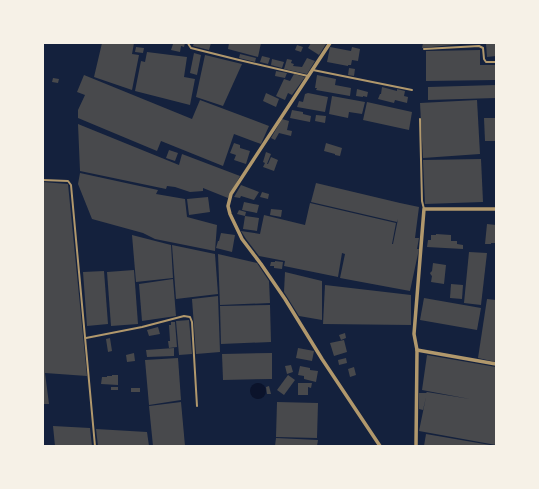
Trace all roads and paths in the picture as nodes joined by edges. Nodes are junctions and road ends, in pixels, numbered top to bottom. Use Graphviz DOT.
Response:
graph roads {
  1 [pos="188,43"];
  2 [pos="330,43"];
  3 [pos="424,49"];
  4 [pos="496,62"];
  5 [pos="312,70"];
  6 [pos="308,76"];
  7 [pos="412,90"];
  8 [pos="420,119"];
  9 [pos="43,180"];
  10 [pos="424,209"];
  11 [pos="496,209"];
  12 [pos="86,338"];
  13 [pos="417,350"];
  14 [pos="496,364"];
  15 [pos="197,406"];
  16 [pos="95,446"];
  17 [pos="380,446"];
  18 [pos="416,446"];
  1 -- 6 [label="lane"];
  2 -- 5 [label="street"];
  3 -- 4 [label="lane"];
  5 -- 6 [label="street"];
  5 -- 7 [label="lane"];
  6 -- 17 [label="street"];
  8 -- 10 [label="lane"];
  9 -- 12 [label="lane"];
  10 -- 11 [label="street"];
  10 -- 13 [label="street"];
  12 -- 15 [label="lane"];
  12 -- 16 [label="lane"];
  13 -- 14 [label="street"];
  13 -- 18 [label="street"];
}
